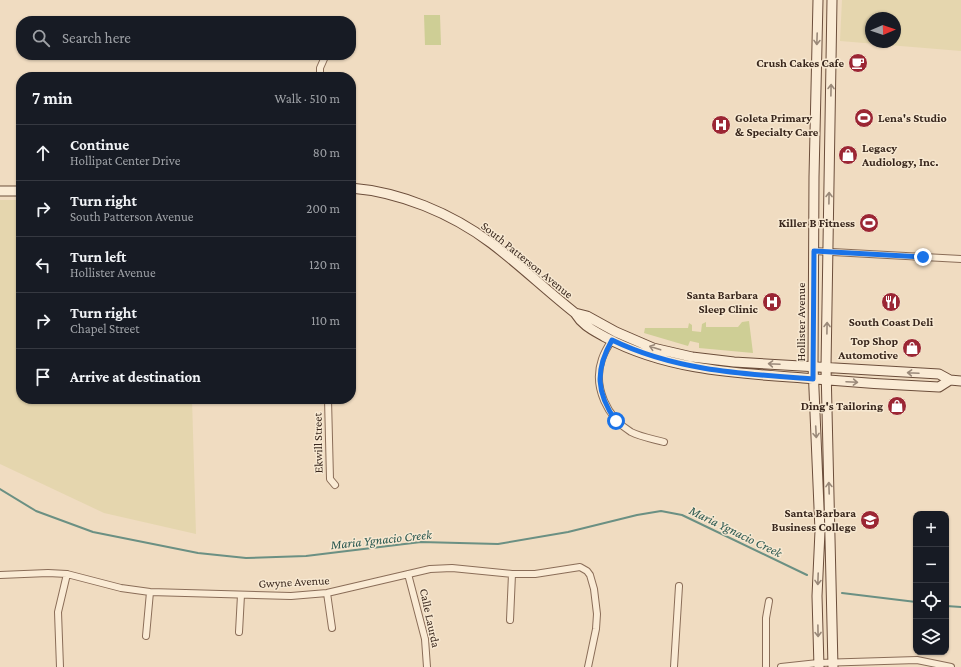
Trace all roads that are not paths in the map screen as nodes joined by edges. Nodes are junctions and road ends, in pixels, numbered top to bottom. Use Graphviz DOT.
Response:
graph roads {
  1 [pos="818,0"];
  2 [pos="832,0"];
  3 [pos="324,60"];
  4 [pos="320,72"];
  5 [pos="356,189"];
  6 [pos="0,191"];
  7 [pos="16,191"];
  8 [pos="814,251"];
  9 [pos="828,251"];
  10 [pos="961,259"];
  11 [pos="575,313"];
  12 [pos="612,340"];
  13 [pos="813,366"];
  14 [pos="826,367"];
  15 [pos="813,379"];
  16 [pos="826,380"];
  17 [pos="950,380"];
  18 [pos="961,381"];
  19 [pos="328,404"];
  20 [pos="664,442"];
  21 [pos="334,486"];
  22 [pos="67,574"];
  23 [pos="408,574"];
  24 [pos="512,574"];
  25 [pos="0,575"];
  26 [pos="679,586"];
  27 [pos="150,592"];
  28 [pos="327,594"];
  29 [pos="242,595"];
  30 [pos="769,601"];
  31 [pos="510,620"];
  32 [pos="332,628"];
  33 [pos="239,632"];
  34 [pos="146,636"];
  35 [pos="818,665"];
  36 [pos="833,665"];
  37 [pos="60,667"];
  38 [pos="427,667"];
  39 [pos="588,667"];
  40 [pos="674,667"];
  41 [pos="766,667"];
  42 [pos="781,667"];
  43 [pos="951,667"];
  1 -- 8 [label="main road, Hollister Avenue, one-way"];
  9 -- 2 [label="main road, one-way"];
  3 -- 4 [label="street"];
  5 -- 11 [label="main road, South Patterson Avenue"];
  6 -- 7 [label="main road"];
  8 -- 9 [label="street"];
  8 -- 13 [label="main road, Hollister Avenue"];
  9 -- 10 [label="street"];
  14 -- 9 [label="main road, one-way"];
  11 -- 12 [label="main road, South Patterson Avenue"];
  13 -- 11 [label="main road, South Patterson Avenue, one-way"];
  12 -- 15 [label="main road, South Patterson Avenue"];
  12 -- 20 [label="street"];
  13 -- 14 [label="main road, South Patterson Avenue"];
  13 -- 15 [label="main road, Hollister Avenue"];
  14 -- 16 [label="main road"];
  17 -- 14 [label="main road, South Patterson Avenue, one-way"];
  15 -- 16 [label="main road, South Patterson Avenue"];
  15 -- 35 [label="main road, Hollister Avenue, one-way"];
  16 -- 17 [label="main road, South Patterson Avenue, one-way"];
  36 -- 16 [label="main road, one-way"];
  17 -- 18 [label="main road, South Patterson Avenue"];
  19 -- 21 [label="street, Ekwill Street"];
  22 -- 25 [label="street, Gwyne Avenue"];
  22 -- 27 [label="street, Gwyne Avenue"];
  22 -- 37 [label="street"];
  23 -- 24 [label="street, Gwyne Avenue"];
  23 -- 28 [label="street, Gwyne Avenue"];
  23 -- 38 [label="street, Calle Laurda"];
  24 -- 31 [label="street"];
  24 -- 39 [label="street, Gwyne Avenue"];
  26 -- 40 [label="street"];
  27 -- 29 [label="street, Gwyne Avenue"];
  27 -- 34 [label="street"];
  28 -- 29 [label="street, Gwyne Avenue"];
  28 -- 32 [label="street"];
  29 -- 33 [label="street"];
  30 -- 41 [label="street"];
  35 -- 36 [label="street"];
  35 -- 42 [label="street"];
  36 -- 43 [label="street"];
}
